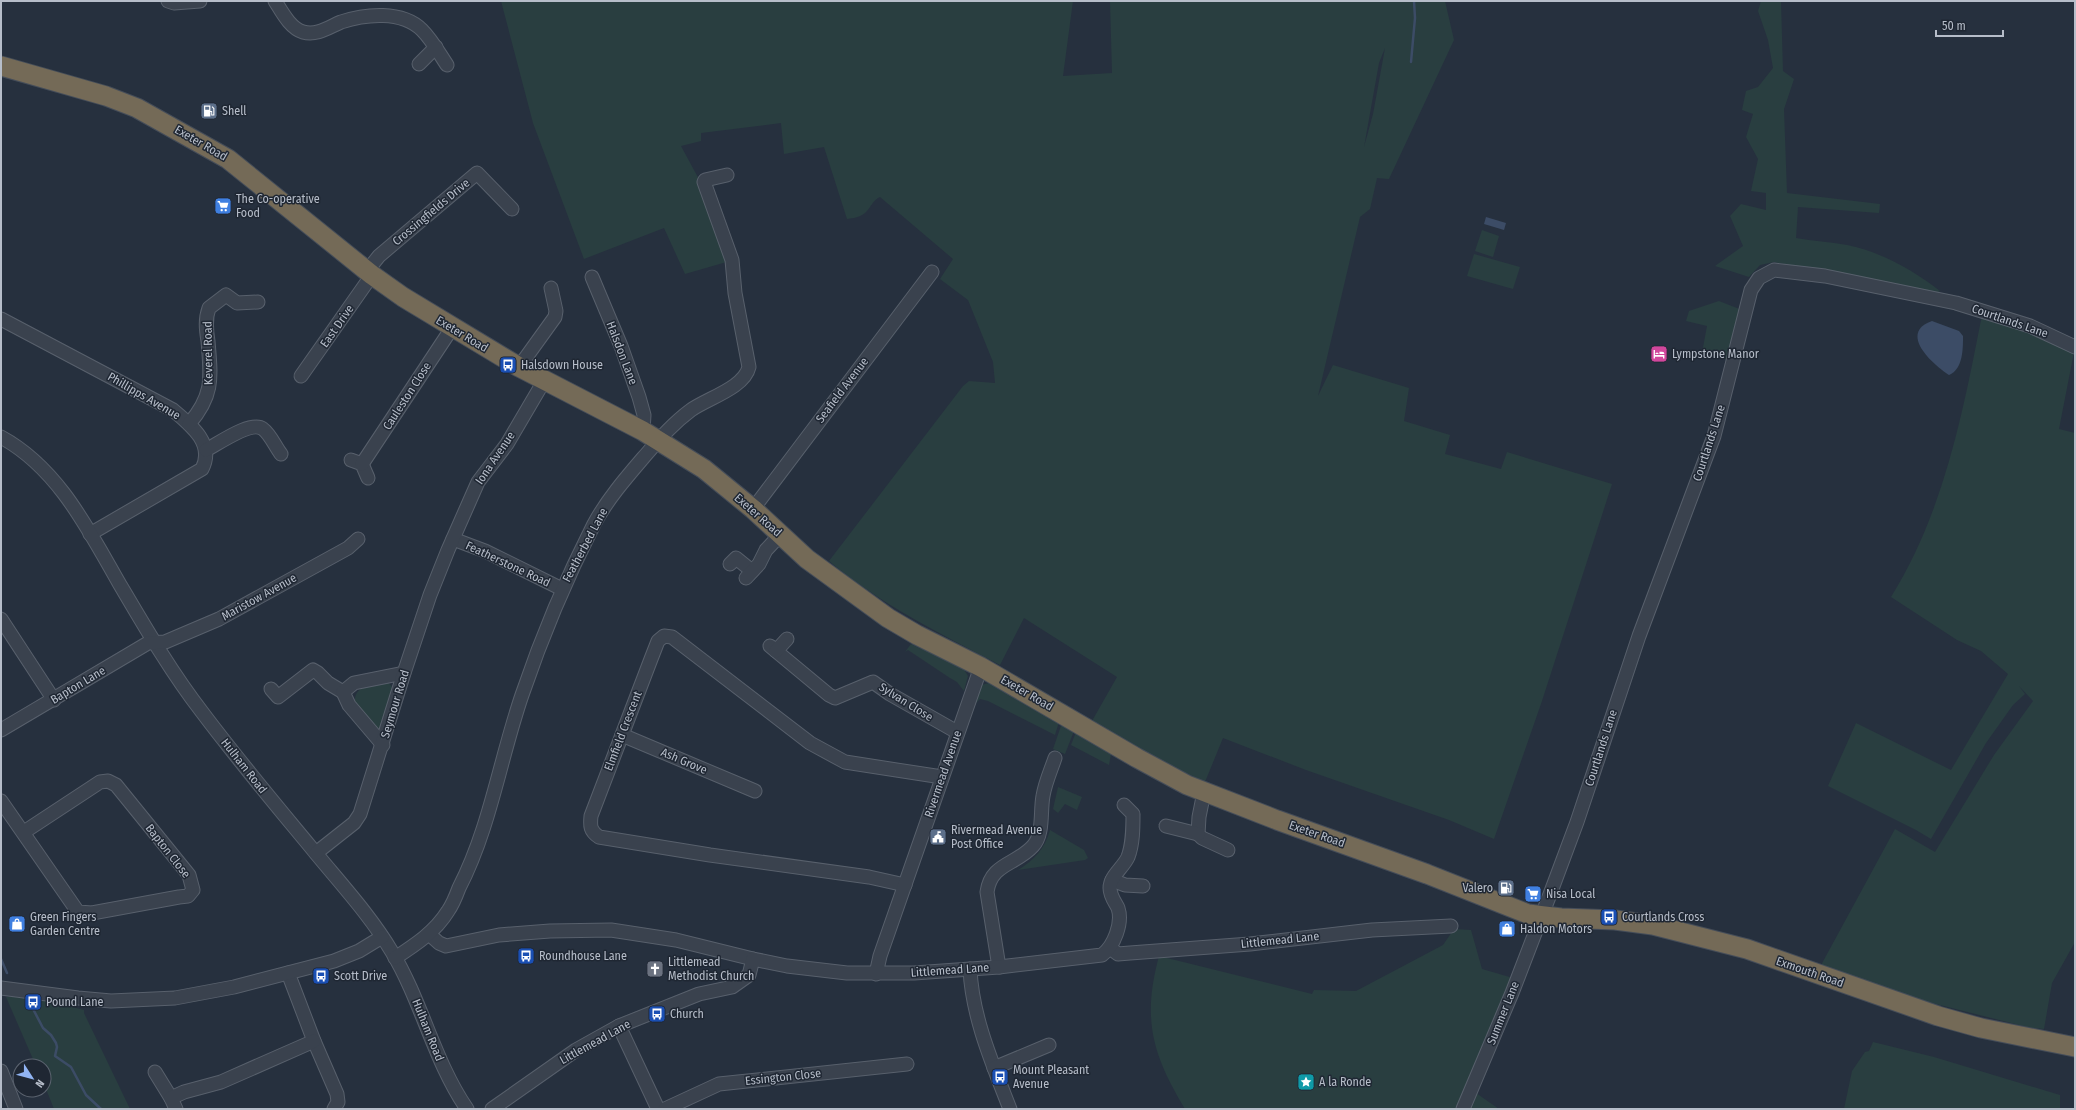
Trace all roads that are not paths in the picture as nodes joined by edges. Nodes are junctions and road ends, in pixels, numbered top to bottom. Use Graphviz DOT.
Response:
graph roads {
  1 [pos="168,1"];
  2 [pos="200,1"];
  3 [pos="275,1"];
  4 [pos="436,47"];
  5 [pos="419,64"];
  6 [pos="447,65"];
  7 [pos="1,66"];
  8 [pos="727,175"];
  9 [pos="512,209"];
  10 [pos="932,272"];
  11 [pos="370,273"];
  12 [pos="592,277"];
  13 [pos="551,288"];
  14 [pos="258,302"];
  15 [pos="1,319"];
  16 [pos="452,328"];
  17 [pos="2075,346"];
  18 [pos="519,367"];
  19 [pos="301,376"];
  20 [pos="544,381"];
  21 [pos="189,424"];
  22 [pos="650,436"];
  23 [pos="1,437"];
  24 [pos="206,450"];
  25 [pos="282,456"];
  26 [pos="368,478"];
  27 [pos="753,509"];
  28 [pos="90,534"];
  29 [pos="780,534"];
  30 [pos="358,539"];
  31 [pos="453,539"];
  32 [pos="730,564"];
  33 [pos="562,589"];
  34 [pos="1,619"];
  35 [pos="787,638"];
  36 [pos="155,641"];
  37 [pos="981,666"];
  38 [pos="404,673"];
  39 [pos="271,689"];
  40 [pos="343,692"];
  41 [pos="54,700"];
  42 [pos="1,730"];
  43 [pos="957,732"];
  44 [pos="622,735"];
  45 [pos="383,745"];
  46 [pos="1055,758"];
  47 [pos="942,777"];
  48 [pos="747,792"];
  49 [pos="1204,792"];
  50 [pos="1,801"];
  51 [pos="1124,805"];
  52 [pos="1166,826"];
  53 [pos="24,832"];
  54 [pos="1198,834"];
  55 [pos="1228,850"];
  56 [pos="316,853"];
  57 [pos="1112,880"];
  58 [pos="905,885"];
  59 [pos="1143,886"];
  60 [pos="1542,916"];
  61 [pos="1451,926"];
  62 [pos="429,934"];
  63 [pos="382,937"];
  64 [pos="1110,948"];
  65 [pos="395,958"];
  66 [pos="754,959"];
  67 [pos="999,967"];
  68 [pos="970,969"];
  69 [pos="288,973"];
  70 [pos="876,974"];
  71 [pos="1,988"];
  72 [pos="619,1026"];
  73 [pos="314,1041"];
  74 [pos="1049,1045"];
  75 [pos="2075,1047"];
  76 [pos="907,1064"];
  77 [pos="994,1068"];
  78 [pos="1,1071"];
  79 [pos="155,1072"];
  80 [pos="173,1104"];
  81 [pos="16,1109"];
  82 [pos="334,1109"];
  83 [pos="467,1109"];
  84 [pos="492,1109"];
  85 [pos="658,1109"];
  86 [pos="665,1109"];
  87 [pos="1010,1109"];
  88 [pos="1464,1109"];
  1 -- 2 [label="street"];
  3 -- 4 [label="street"];
  4 -- 5 [label="street"];
  4 -- 6 [label="street"];
  7 -- 11 [label="highway, Exeter Road"];
  8 -- 22 [label="street, Featherbed Lane"];
  9 -- 11 [label="street, Crossingfields Drive"];
  10 -- 27 [label="street, Seafield Avenue"];
  11 -- 16 [label="highway, Exeter Road"];
  11 -- 19 [label="street, East Drive"];
  12 -- 22 [label="street, Halsdon Lane"];
  13 -- 18 [label="street"];
  14 -- 21 [label="street, Keverel Road"];
  15 -- 21 [label="street, Phillipps Avenue"];
  16 -- 18 [label="highway, Exeter Road"];
  16 -- 26 [label="street, Cauleston Close"];
  17 -- 60 [label="street, Courtlands Lane"];
  18 -- 20 [label="highway, Exeter Road"];
  20 -- 22 [label="highway, Exeter Road"];
  20 -- 31 [label="street, Iona Avenue"];
  21 -- 24 [label="street, Phillipps Avenue"];
  22 -- 27 [label="highway, Exeter Road"];
  22 -- 33 [label="street, Featherbed Lane"];
  23 -- 28 [label="street, Hulham Road"];
  24 -- 25 [label="street"];
  24 -- 28 [label="street"];
  27 -- 29 [label="highway, Exeter Road"];
  28 -- 36 [label="street, Hulham Road"];
  29 -- 32 [label="street"];
  29 -- 37 [label="highway, Exeter Road"];
  30 -- 36 [label="street, Maristow Avenue"];
  31 -- 33 [label="street, Featherstone Road"];
  31 -- 38 [label="street, Seymour Road"];
  33 -- 62 [label="street, Featherbed Lane"];
  34 -- 41 [label="street"];
  35 -- 43 [label="street, Sylvan Close"];
  36 -- 41 [label="street, Bapton Lane"];
  36 -- 56 [label="street, Hulham Road"];
  37 -- 43 [label="street, Rivermead Avenue"];
  37 -- 49 [label="highway, Exeter Road"];
  38 -- 40 [label="street"];
  38 -- 45 [label="street, Seymour Road"];
  39 -- 40 [label="street"];
  40 -- 45 [label="street"];
  41 -- 42 [label="street, Bapton Lane"];
  43 -- 47 [label="street, Rivermead Avenue"];
  44 -- 47 [label="street, Elmfield Crescent"];
  44 -- 48 [label="street, Ash Grove"];
  44 -- 58 [label="street, Elmfield Crescent"];
  45 -- 56 [label="street, Seymour Road"];
  46 -- 67 [label="street"];
  47 -- 58 [label="street, Rivermead Avenue"];
  49 -- 54 [label="street"];
  49 -- 60 [label="highway, Exeter Road"];
  50 -- 53 [label="street, Bapton Close"];
  51 -- 57 [label="street"];
  52 -- 54 [label="street"];
  53 -- 53 [label="street, Bapton Close"];
  54 -- 55 [label="street"];
  56 -- 63 [label="street, Hulham Road"];
  57 -- 59 [label="street"];
  57 -- 64 [label="street"];
  58 -- 70 [label="street, Rivermead Avenue"];
  60 -- 75 [label="highway, Exmouth Road"];
  60 -- 88 [label="street, Summer Lane"];
  61 -- 64 [label="street, Littlemead Lane"];
  62 -- 65 [label="street, Featherbed Lane"];
  62 -- 66 [label="street"];
  63 -- 65 [label="street, Hulham Road"];
  63 -- 69 [label="street"];
  64 -- 67 [label="street, Littlemead Lane"];
  65 -- 83 [label="street, Hulham Road"];
  66 -- 70 [label="street, Littlemead Lane"];
  66 -- 72 [label="street, Littlemead Lane"];
  67 -- 68 [label="street, Littlemead Lane"];
  68 -- 70 [label="street, Littlemead Lane"];
  68 -- 77 [label="street"];
  69 -- 71 [label="street"];
  69 -- 73 [label="street"];
  72 -- 84 [label="street, Littlemead Lane"];
  72 -- 85 [label="street"];
  73 -- 80 [label="street"];
  73 -- 82 [label="street"];
  74 -- 77 [label="street"];
  76 -- 86 [label="street, Essington Close"];
  77 -- 87 [label="street"];
  78 -- 81 [label="street"];
  79 -- 80 [label="street"];
}
